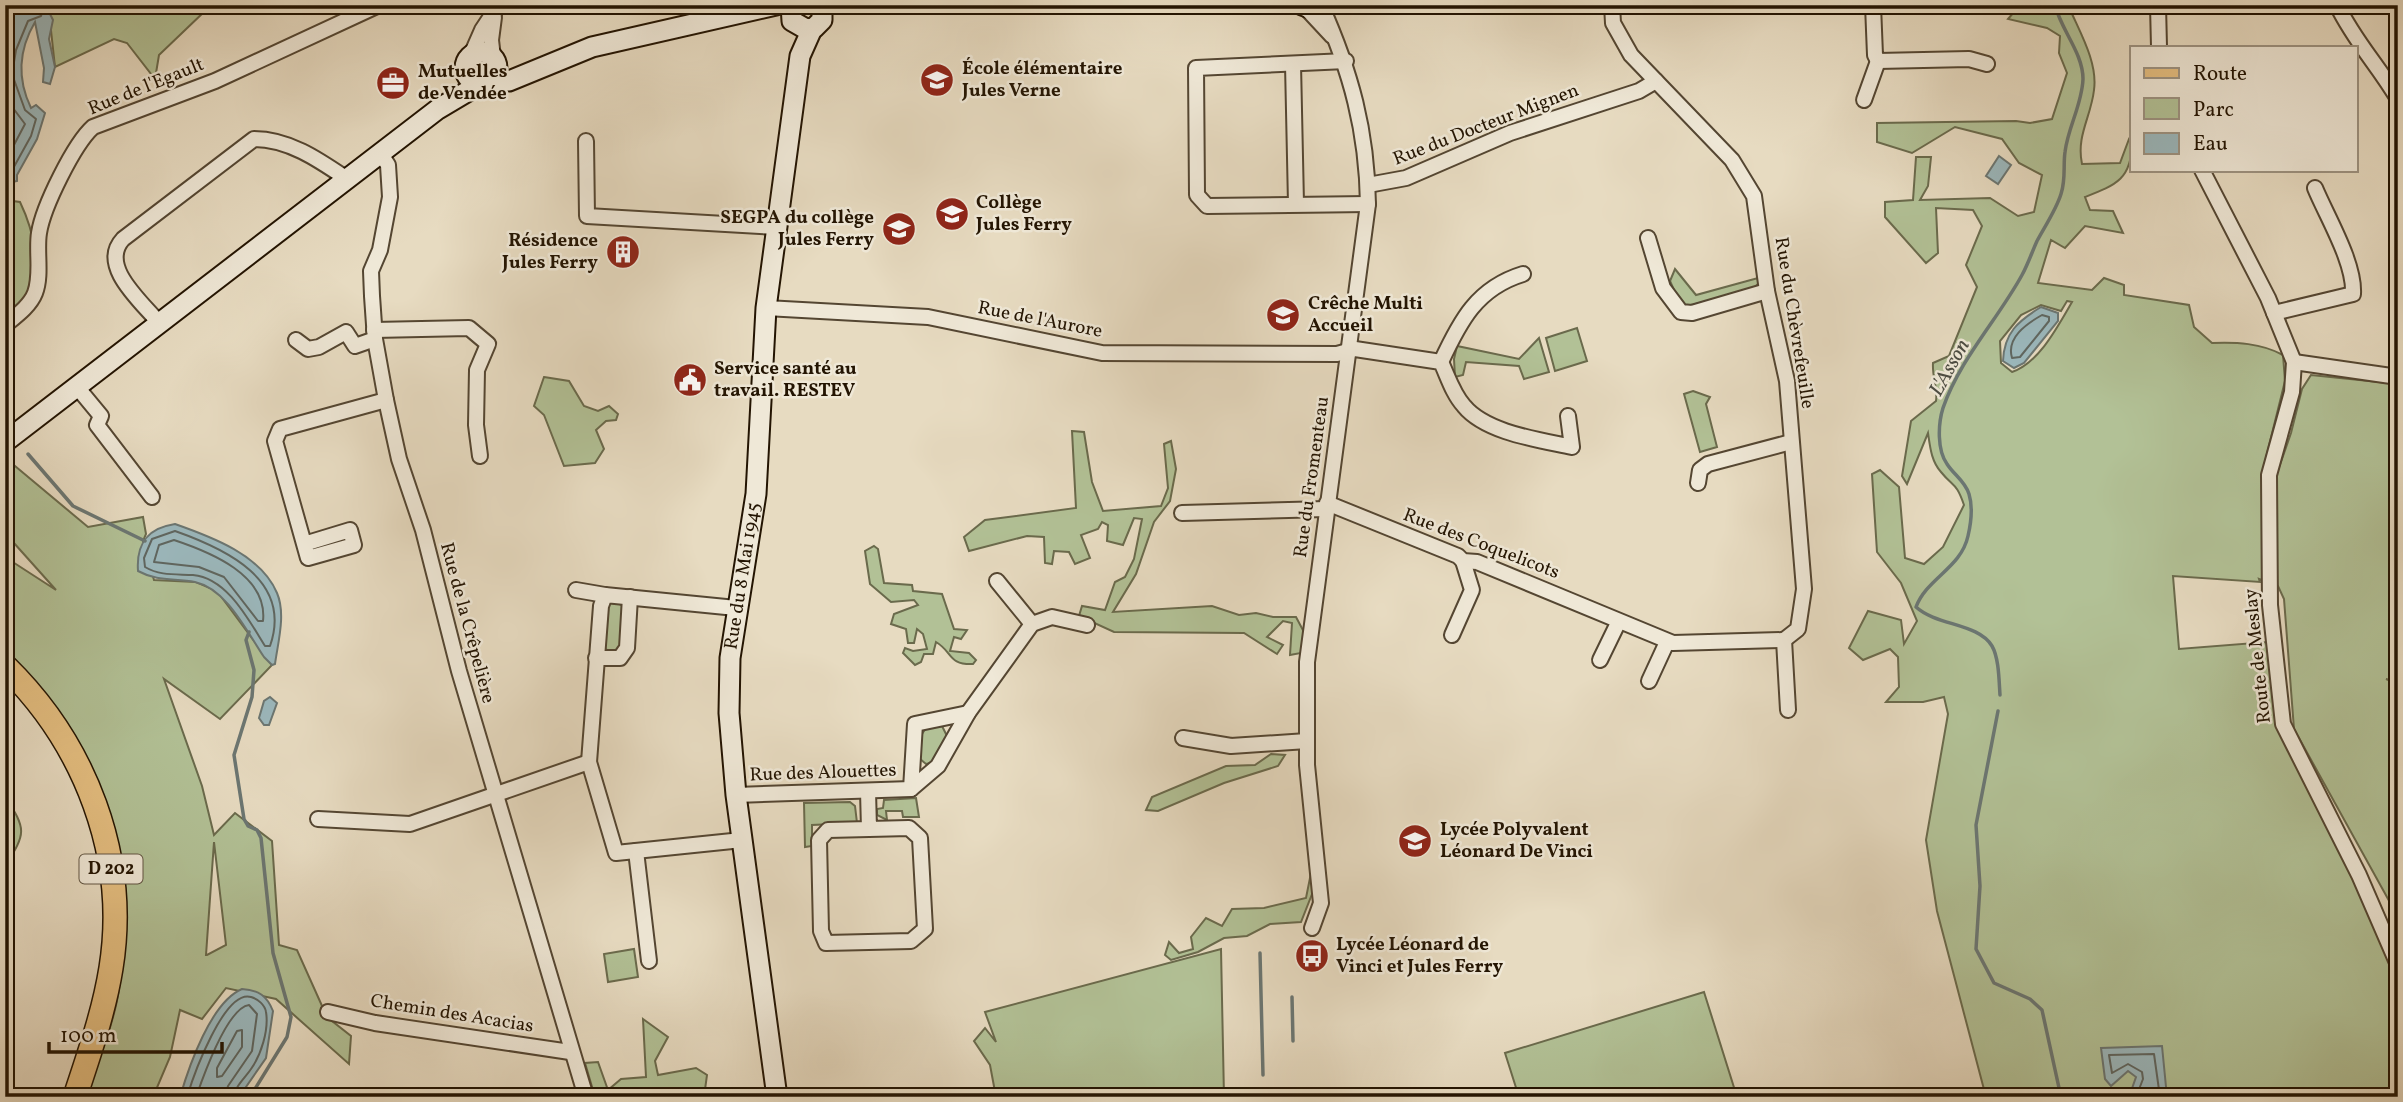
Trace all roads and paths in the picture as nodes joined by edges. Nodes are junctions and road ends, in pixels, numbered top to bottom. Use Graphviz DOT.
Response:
graph roads {
  1 [pos="379,5"];
  2 [pos="841,5"];
  3 [pos="1612,5"];
  4 [pos="1873,5"];
  5 [pos="2158,5"];
  6 [pos="2337,5"];
  7 [pos="1312,6"];
  8 [pos="497,7"];
  9 [pos="768,7"];
  10 [pos="806,17"];
  11 [pos="2159,46"];
  12 [pos="1346,61"];
  13 [pos="1878,61"];
  14 [pos="468,62"];
  15 [pos="1293,64"];
  16 [pos="1987,64"];
  17 [pos="486,75"];
  18 [pos="1657,82"];
  19 [pos="2398,99"];
  20 [pos="1864,100"];
  21 [pos="438,108"];
  22 [pos="586,141"];
  23 [pos="381,154"];
  24 [pos="2203,172"];
  25 [pos="347,179"];
  26 [pos="1368,185"];
  27 [pos="2315,188"];
  28 [pos="1296,204"];
  29 [pos="1368,204"];
  30 [pos="777,227"];
  31 [pos="1648,238"];
  32 [pos="1523,274"];
  33 [pos="1767,291"];
  34 [pos="766,308"];
  35 [pos="2274,313"];
  36 [pos="160,324"];
  37 [pos="5,325"];
  38 [pos="374,334"];
  39 [pos="296,340"];
  40 [pos="1349,350"];
  41 [pos="1441,362"];
  42 [pos="2294,362"];
  43 [pos="2398,377"];
  44 [pos="77,387"];
  45 [pos="386,400"];
  46 [pos="1568,416"];
  47 [pos="1791,442"];
  48 [pos="5,443"];
  49 [pos="480,456"];
  50 [pos="1698,482"];
  51 [pos="152,497"];
  52 [pos="1327,506"];
  53 [pos="1182,513"];
  54 [pos="304,544"];
  55 [pos="1463,561"];
  56 [pos="997,581"];
  57 [pos="576,590"];
  58 [pos="605,595"];
  59 [pos="630,597"];
  60 [pos="736,608"];
  61 [pos="1618,623"];
  62 [pos="1032,624"];
  63 [pos="1087,625"];
  64 [pos="1452,635"];
  65 [pos="1784,640"];
  66 [pos="1667,642"];
  67 [pos="596,658"];
  68 [pos="1600,660"];
  69 [pos="5,666"];
  70 [pos="1649,681"];
  71 [pos="1788,710"];
  72 [pos="968,713"];
  73 [pos="1183,738"];
  74 [pos="1307,741"];
  75 [pos="589,762"];
  76 [pos="911,789"];
  77 [pos="868,791"];
  78 [pos="496,793"];
  79 [pos="736,795"];
  80 [pos="318,819"];
  81 [pos="869,830"];
  82 [pos="742,840"];
  83 [pos="636,851"];
  84 [pos="1315,922"];
  85 [pos="649,961"];
  86 [pos="2398,965"];
  87 [pos="328,1012"];
  88 [pos="570,1052"];
  89 [pos="75,1097"];
  90 [pos="586,1097"];
  91 [pos="777,1097"];
  1 -- 37 [label="street, Rue de l'Egault"];
  2 -- 10 [label="main road"];
  3 -- 18 [label="street"];
  4 -- 13 [label="street"];
  5 -- 11 [label="street"];
  6 -- 19 [label="street"];
  7 -- 12 [label="street, Rue du Fromenteau"];
  8 -- 14 [label="street"];
  8 -- 17 [label="street"];
  9 -- 10 [label="main road"];
  9 -- 17 [label="main road"];
  10 -- 30 [label="main road, Rue du 8 Mai 1945"];
  12 -- 15 [label="street"];
  12 -- 26 [label="street, Rue du Fromenteau"];
  13 -- 16 [label="street"];
  13 -- 20 [label="street"];
  14 -- 17 [label="main road"];
  14 -- 17 [label="main road"];
  14 -- 21 [label="main road"];
  15 -- 28 [label="street"];
  15 -- 28 [label="street"];
  17 -- 21 [label="main road"];
  18 -- 26 [label="street, Rue du Docteur Mignen"];
  18 -- 33 [label="street, Rue du Chèvrefeuille"];
  21 -- 23 [label="main road"];
  22 -- 30 [label="street"];
  23 -- 25 [label="main road"];
  23 -- 38 [label="street, Rue de la Crêpelière"];
  24 -- 35 [label="street"];
  25 -- 36 [label="main road"];
  25 -- 36 [label="street"];
  26 -- 29 [label="street, Rue du Fromenteau"];
  27 -- 35 [label="street"];
  28 -- 29 [label="street"];
  29 -- 40 [label="street, Rue du Fromenteau"];
  30 -- 34 [label="main road, Rue du 8 Mai 1945"];
  31 -- 33 [label="street"];
  32 -- 41 [label="street"];
  33 -- 47 [label="street, Rue du Chèvrefeuille"];
  34 -- 40 [label="street, Rue de l'Aurore"];
  34 -- 60 [label="main road, Rue du 8 Mai 1945"];
  35 -- 42 [label="street"];
  36 -- 44 [label="main road"];
  38 -- 39 [label="street"];
  38 -- 45 [label="street, Rue de la Crêpelière"];
  38 -- 49 [label="street"];
  40 -- 41 [label="street, Rue de l'Aurore"];
  40 -- 52 [label="street, Rue du Fromenteau"];
  41 -- 46 [label="street"];
  42 -- 43 [label="street"];
  42 -- 86 [label="street, Route de Meslay"];
  44 -- 48 [label="main road"];
  44 -- 51 [label="street"];
  45 -- 54 [label="street"];
  45 -- 78 [label="street, Rue de la Crêpelière"];
  47 -- 50 [label="street"];
  47 -- 65 [label="street, Rue du Chèvrefeuille"];
  52 -- 53 [label="street"];
  52 -- 55 [label="street, Rue des Coquelicots"];
  52 -- 74 [label="street, Rue du Fromenteau"];
  55 -- 61 [label="street, Rue des Coquelicots"];
  55 -- 64 [label="street"];
  56 -- 62 [label="street"];
  57 -- 58 [label="street"];
  58 -- 59 [label="street"];
  58 -- 67 [label="street"];
  59 -- 60 [label="street"];
  59 -- 67 [label="street"];
  60 -- 79 [label="main road, Rue du 8 Mai 1945"];
  61 -- 66 [label="street, Rue des Coquelicots"];
  61 -- 68 [label="street"];
  62 -- 63 [label="street"];
  62 -- 72 [label="street, Rue des Alouettes"];
  65 -- 66 [label="street, Rue des Coquelicots"];
  65 -- 71 [label="street"];
  66 -- 70 [label="street"];
  67 -- 75 [label="street"];
  69 -- 89 [label="main road, D 202"];
  72 -- 76 [label="street, Rue des Alouettes"];
  72 -- 76 [label="street, Rue des Alouettes"];
  73 -- 74 [label="street"];
  74 -- 84 [label="street, Rue du Fromenteau"];
  75 -- 78 [label="street"];
  75 -- 83 [label="street"];
  76 -- 77 [label="street, Rue des Alouettes"];
  77 -- 79 [label="street, Rue des Alouettes"];
  77 -- 81 [label="street"];
  78 -- 80 [label="street"];
  78 -- 88 [label="street, Rue de la Crêpelière"];
  79 -- 82 [label="main road, Rue du 8 Mai 1945"];
  81 -- 81 [label="street"];
  82 -- 83 [label="street"];
  82 -- 91 [label="main road, Rue du 8 Mai 1945"];
  83 -- 85 [label="street"];
  87 -- 88 [label="street, Chemin des Acacias"];
  88 -- 90 [label="street, Rue de la Crêpelière"];
}
